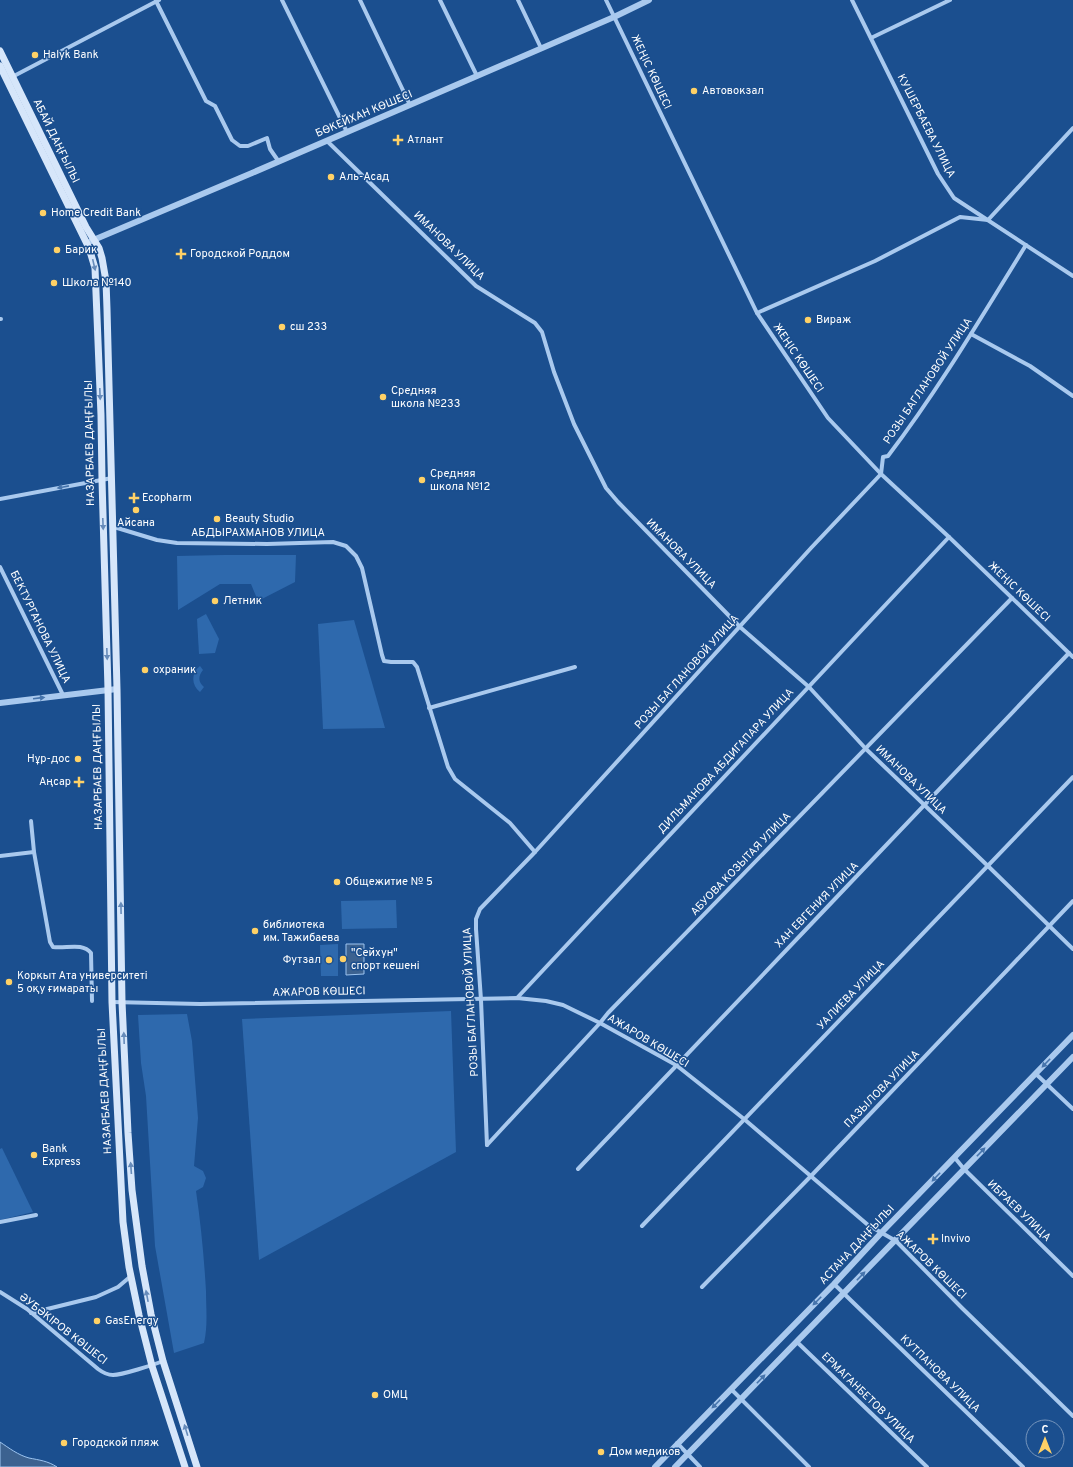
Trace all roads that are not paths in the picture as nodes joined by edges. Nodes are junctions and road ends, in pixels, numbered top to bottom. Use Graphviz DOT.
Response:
graph roads {
  1 [pos="282,0"];
  2 [pos="360,0"];
  3 [pos="440,0"];
  4 [pos="518,0"];
  5 [pos="606,0"];
  6 [pos="649,0"];
  7 [pos="852,0"];
  8 [pos="950,0"];
  9 [pos="157,1"];
  10 [pos="614,17"];
  11 [pos="871,38"];
  12 [pos="541,48"];
  13 [pos="0,51"];
  14 [pos="0,66"];
  15 [pos="477,76"];
  16 [pos="6,78"];
  17 [pos="410,105"];
  18 [pos="1073,128"];
  19 [pos="347,132"];
  20 [pos="327,141"];
  21 [pos="279,162"];
  22 [pos="988,220"];
  23 [pos="94,240"];
  24 [pos="86,243"];
  25 [pos="1026,245"];
  26 [pos="1073,276"];
  27 [pos="757,313"];
  28 [pos="971,334"];
  29 [pos="1073,396"];
  30 [pos="881,474"];
  31 [pos="112,478"];
  32 [pos="102,480"];
  33 [pos="0,499"];
  34 [pos="114,527"];
  35 [pos="949,537"];
  36 [pos="0,567"];
  37 [pos="1012,598"];
  38 [pos="740,627"];
  39 [pos="1069,653"];
  40 [pos="1073,657"];
  41 [pos="575,667"];
  42 [pos="809,686"];
  43 [pos="108,689"];
  44 [pos="117,689"];
  45 [pos="63,695"];
  46 [pos="0,702"];
  47 [pos="429,708"];
  48 [pos="866,749"];
  49 [pos="1073,778"];
  50 [pos="925,806"];
  51 [pos="31,822"];
  52 [pos="34,852"];
  53 [pos="535,852"];
  54 [pos="0,856"];
  55 [pos="989,866"];
  56 [pos="1073,902"];
  57 [pos="1050,926"];
  58 [pos="1073,949"];
  59 [pos="516,998"];
  60 [pos="92,1000"];
  61 [pos="481,1000"];
  62 [pos="112,1002"];
  63 [pos="122,1002"];
  64 [pos="600,1023"];
  65 [pos="1073,1035"];
  66 [pos="1073,1057"];
  67 [pos="676,1065"];
  68 [pos="1036,1074"];
  69 [pos="1047,1084"];
  70 [pos="1073,1109"];
  71 [pos="744,1118"];
  72 [pos="486,1145"];
  73 [pos="955,1158"];
  74 [pos="578,1169"];
  75 [pos="964,1170"];
  76 [pos="812,1176"];
  77 [pos="36,1215"];
  78 [pos="0,1222"];
  79 [pos="642,1226"];
  80 [pos="882,1232"];
  81 [pos="896,1241"];
  82 [pos="131,1276"];
  83 [pos="1073,1276"];
  84 [pos="834,1284"];
  85 [pos="702,1287"];
  86 [pos="0,1292"];
  87 [pos="844,1293"];
  88 [pos="31,1313"];
  89 [pos="797,1342"];
  90 [pos="163,1362"];
  91 [pos="152,1366"];
  92 [pos="732,1389"];
  93 [pos="742,1399"];
  94 [pos="1073,1416"];
  95 [pos="677,1443"];
  96 [pos="687,1454"];
  97 [pos="185,1467"];
  98 [pos="197,1467"];
  99 [pos="655,1467"];
  100 [pos="675,1467"];
  101 [pos="700,1467"];
  102 [pos="809,1467"];
  103 [pos="927,1467"];
  104 [pos="1023,1467"];
  1 -- 19 [label="street"];
  2 -- 17 [label="street"];
  3 -- 15 [label="street"];
  4 -- 12 [label="street"];
  5 -- 10 [label="street, ЖЕҢІС КӨШЕСІ"];
  6 -- 10 [label="street, БӨКЕЙХАН КӨШЕСІ"];
  7 -- 11 [label="street, КУШЕРБАЕВА УЛИЦА"];
  8 -- 11 [label="street"];
  9 -- 16 [label="street"];
  9 -- 21 [label="street"];
  10 -- 12 [label="street, БӨКЕЙХАН КӨШЕСІ"];
  10 -- 27 [label="street, ЖЕҢІС КӨШЕСІ"];
  11 -- 22 [label="street, КУШЕРБАЕВА УЛИЦА"];
  12 -- 15 [label="street, БӨКЕЙХАН КӨШЕСІ"];
  13 -- 16 [label="main road, АБАЙ ДАҢҒЫЛЫ"];
  14 -- 16 [label="main road, АБАЙ ДАҢҒЫЛЫ"];
  15 -- 17 [label="street, БӨКЕЙХАН КӨШЕСІ"];
  16 -- 23 [label="main road, АБАЙ ДАҢҒЫЛЫ"];
  16 -- 24 [label="main road, НАЗАРБАЕВ ДАҢҒЫЛЫ"];
  17 -- 19 [label="street, БӨКЕЙХАН КӨШЕСІ"];
  18 -- 22 [label="street"];
  19 -- 20 [label="street, БӨКЕЙХАН КӨШЕСІ"];
  20 -- 21 [label="street, БӨКЕЙХАН КӨШЕСІ"];
  20 -- 38 [label="street, ИМАНОВА УЛИЦА"];
  21 -- 23 [label="street, БӨКЕЙХАН КӨШЕСІ"];
  22 -- 25 [label="street, КУШЕРБАЕВА УЛИЦА"];
  22 -- 27 [label="street"];
  23 -- 24 [label="street, БӨКЕЙХАН КӨШЕСІ"];
  23 -- 31 [label="main road, НАЗАРБАЕВ ДАҢҒЫЛЫ"];
  24 -- 32 [label="main road, НАЗАРБАЕВ ДАҢҒЫЛЫ, one-way"];
  25 -- 26 [label="street, КУШЕРБАЕВА УЛИЦА"];
  25 -- 28 [label="street, РОЗЫ БАГЛАНОВОЙ УЛИЦА"];
  27 -- 30 [label="street, ЖЕҢІС КӨШЕСІ"];
  28 -- 29 [label="street"];
  28 -- 30 [label="street, РОЗЫ БАГЛАНОВОЙ УЛИЦА"];
  30 -- 35 [label="street, ЖЕҢІС КӨШЕСІ"];
  30 -- 38 [label="street, РОЗЫ БАГЛАНОВОЙ УЛИЦА"];
  31 -- 32 [label="street"];
  31 -- 34 [label="main road, НАЗАРБАЕВ ДАҢҒЫЛЫ"];
  32 -- 33 [label="street, one-way"];
  32 -- 43 [label="main road, НАЗАРБАЕВ ДАҢҒЫЛЫ, one-way"];
  34 -- 44 [label="main road, НАЗАРБАЕВ ДАҢҒЫЛЫ"];
  34 -- 47 [label="street, АБДЫРАХМАНОВ УЛИЦА"];
  35 -- 37 [label="street, ЖЕҢІС КӨШЕСІ"];
  35 -- 42 [label="street, ДИЛЬМАНОВА АБДИГАПАРА УЛИЦА"];
  36 -- 45 [label="street, БЕКТУРГАНОВА УЛИЦА"];
  37 -- 39 [label="street, ЖЕҢІС КӨШЕСІ"];
  37 -- 48 [label="street, АБУОВА КОЗЫТАЯ УЛИЦА"];
  38 -- 42 [label="street, ИМАНОВА УЛИЦА"];
  38 -- 53 [label="street, РОЗЫ БАГЛАНОВОЙ УЛИЦА"];
  39 -- 40 [label="street, ЖЕҢІС КӨШЕСІ"];
  39 -- 50 [label="street, ХАН ЕВГЕНИЯ УЛИЦА"];
  41 -- 47 [label="street"];
  42 -- 48 [label="street, ИМАНОВА УЛИЦА"];
  42 -- 59 [label="street, ДИЛЬМАНОВА АБДИГАПАРА УЛИЦА"];
  43 -- 44 [label="street"];
  43 -- 45 [label="street"];
  43 -- 62 [label="main road, НАЗАРБАЕВ ДАҢҒЫЛЫ"];
  63 -- 44 [label="main road, НАЗАРБАЕВ ДАҢҒЫЛЫ, one-way"];
  46 -- 45 [label="street, one-way"];
  47 -- 53 [label="street, АБДЫРАХМАНОВ УЛИЦА"];
  48 -- 50 [label="street, ИМАНОВА УЛИЦА"];
  48 -- 64 [label="street, АБУОВА КОЗЫТАЯ УЛИЦА"];
  49 -- 55 [label="street, УАЛИЕВА УЛИЦА"];
  50 -- 55 [label="street, ИМАНОВА УЛИЦА"];
  50 -- 67 [label="street, ХАН ЕВГЕНИЯ УЛИЦА"];
  51 -- 52 [label="street"];
  52 -- 54 [label="street"];
  52 -- 60 [label="street"];
  53 -- 61 [label="street, РОЗЫ БАГЛАНОВОЙ УЛИЦА"];
  55 -- 57 [label="street, ИМАНОВА УЛИЦА"];
  55 -- 71 [label="street, УАЛИЕВА УЛИЦА"];
  56 -- 57 [label="street, ПАЗЫЛОВА УЛИЦА"];
  57 -- 58 [label="street, ИМАНОВА УЛИЦА"];
  57 -- 76 [label="street, ПАЗЫЛОВА УЛИЦА"];
  59 -- 61 [label="street, АЖАРОВ КӨШЕСІ"];
  59 -- 64 [label="street, АЖАРОВ КӨШЕСІ"];
  61 -- 63 [label="street, АЖАРОВ КӨШЕСІ"];
  61 -- 72 [label="street, РОЗЫ БАГЛАНОВОЙ УЛИЦА"];
  62 -- 63 [label="street, АЖАРОВ КӨШЕСІ"];
  62 -- 82 [label="main road, НАЗАРБАЕВ ДАҢҒЫЛЫ"];
  90 -- 63 [label="main road, НАЗАРБАЕВ ДАҢҒЫЛЫ, one-way"];
  64 -- 67 [label="street, АЖАРОВ КӨШЕСІ"];
  64 -- 72 [label="street, АБУОВА КОЗЫТАЯ УЛИЦА"];
  65 -- 68 [label="street, АСТАНА ДАҢҒЫЛЫ, one-way"];
  66 -- 69 [label="street"];
  67 -- 71 [label="street, АЖАРОВ КӨШЕСІ"];
  67 -- 74 [label="street, ХАН ЕВГЕНИЯ УЛИЦА"];
  68 -- 69 [label="street"];
  68 -- 73 [label="street, АСТАНА ДАҢҒЫЛЫ"];
  69 -- 70 [label="street"];
  75 -- 69 [label="street, one-way"];
  71 -- 76 [label="street, АЖАРОВ КӨШЕСІ"];
  71 -- 79 [label="street, УАЛИЕВА УЛИЦА"];
  73 -- 75 [label="street, ИБРАЕВ УЛИЦА"];
  73 -- 80 [label="street, АСТАНА ДАҢҒЫЛЫ, one-way"];
  75 -- 81 [label="street"];
  75 -- 83 [label="street, ИБРАЕВ УЛИЦА"];
  76 -- 80 [label="street, АЖАРОВ КӨШЕСІ"];
  76 -- 85 [label="street, ПАЗЫЛОВА УЛИЦА"];
  77 -- 78 [label="street"];
  80 -- 81 [label="street, АЖАРОВ КӨШЕСІ"];
  80 -- 84 [label="street, АСТАНА ДАҢҒЫЛЫ"];
  87 -- 81 [label="street, one-way"];
  81 -- 94 [label="street, АЖАРОВ КӨШЕСІ"];
  82 -- 88 [label="street"];
  82 -- 91 [label="main road, НАЗАРБАЕВ ДАҢҒЫЛЫ"];
  84 -- 87 [label="street, КУТПАНОВА УЛИЦА"];
  84 -- 92 [label="street, АСТАНА ДАҢҒЫЛЫ, one-way"];
  86 -- 88 [label="street, ӘУБӘКІРОВ КӨШЕСІ"];
  87 -- 89 [label="street"];
  87 -- 104 [label="street, КУТПАНОВА УЛИЦА"];
  88 -- 91 [label="street, ӘУБӘКІРОВ КӨШЕСІ"];
  93 -- 89 [label="street, one-way"];
  89 -- 103 [label="street, ЕРМАГАНБЕТОВ УЛИЦА"];
  90 -- 91 [label="street, ӘУБӘКІРОВ КӨШЕСІ"];
  98 -- 90 [label="main road, НАЗАРБАЕВ ДАҢҒЫЛЫ, one-way"];
  91 -- 97 [label="main road, НАЗАРБАЕВ ДАҢҒЫЛЫ"];
  92 -- 93 [label="street"];
  92 -- 95 [label="street, АСТАНА ДАҢҒЫЛЫ, one-way"];
  93 -- 96 [label="street"];
  93 -- 102 [label="street"];
  95 -- 96 [label="street"];
  95 -- 99 [label="street, АСТАНА ДАҢҒЫЛЫ"];
  96 -- 100 [label="street"];
  96 -- 101 [label="street"];
}
